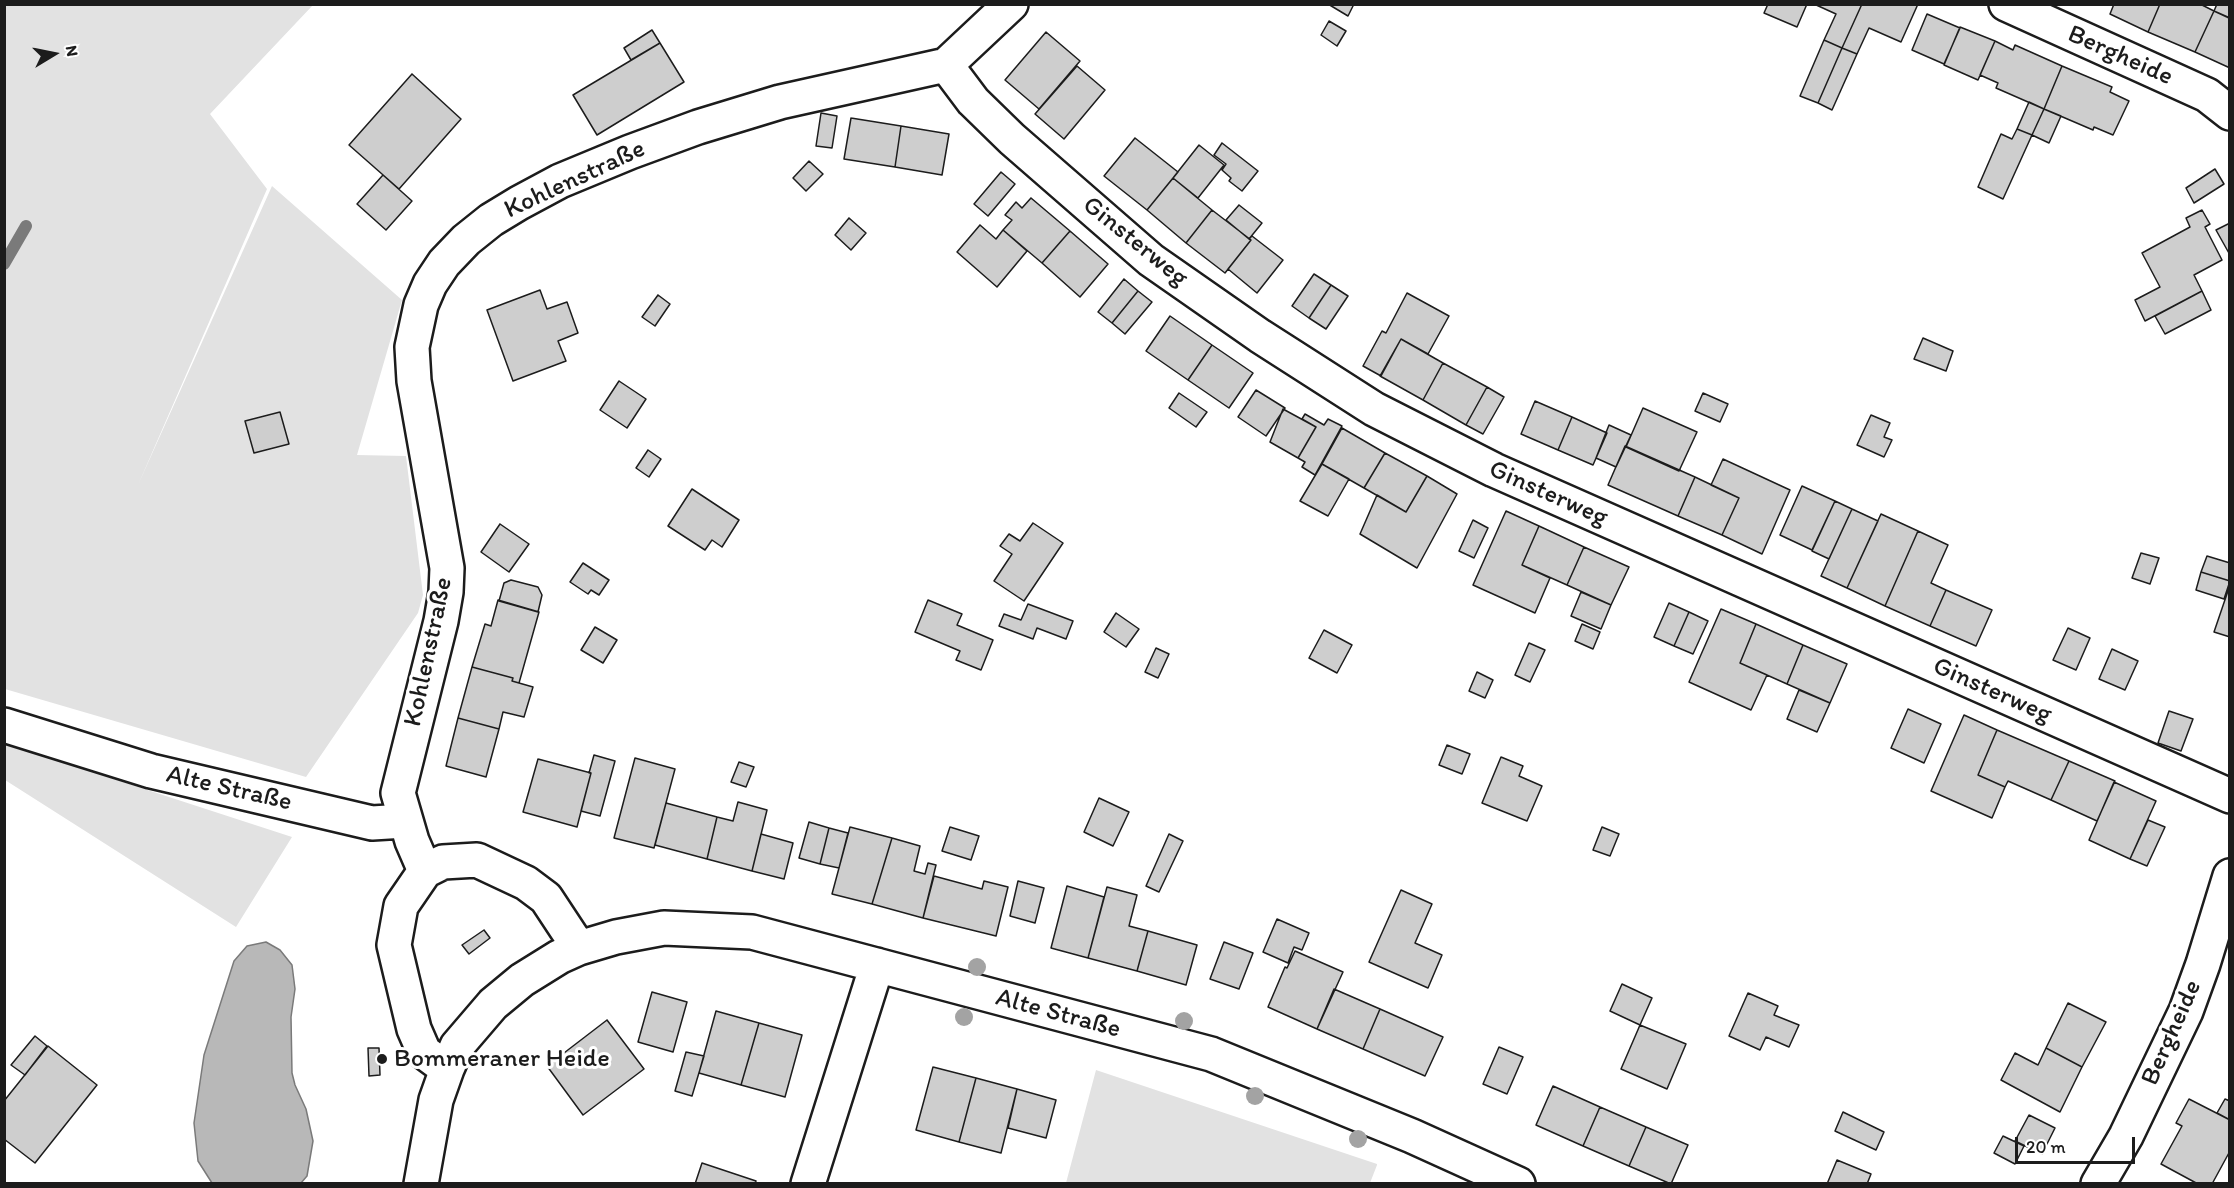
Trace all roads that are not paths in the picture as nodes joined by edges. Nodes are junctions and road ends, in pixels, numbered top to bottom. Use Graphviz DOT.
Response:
graph roads {
  1 [pos="1011,4"];
  2 [pos="2006,4"];
  3 [pos="946,66"];
  4 [pos="2229,113"];
  5 [pos="4,725"];
  6 [pos="2229,796"];
  7 [pos="405,821"];
  8 [pos="425,871"];
  9 [pos="2229,876"];
  10 [pos="579,948"];
  11 [pos="877,965"];
  12 [pos="447,1069"];
  13 [pos="421,1184"];
  14 [pos="808,1184"];
  15 [pos="1518,1184"];
  16 [pos="2098,1184"];
  1 -- 3 [label="street"];
  2 -- 4 [label="street, Bergheide"];
  3 -- 6 [label="street, Ginsterweg"];
  3 -- 7 [label="street, Kohlenstraße"];
  5 -- 7 [label="street, Alte Straße"];
  7 -- 8 [label="street"];
  8 -- 10 [label="street"];
  8 -- 12 [label="street"];
  9 -- 16 [label="street, Bergheide"];
  10 -- 11 [label="street, Alte Straße"];
  10 -- 12 [label="street, Alte Straße"];
  11 -- 14 [label="street"];
  11 -- 15 [label="street, Alte Straße"];
  12 -- 13 [label="street, Alte Straße"];
}
